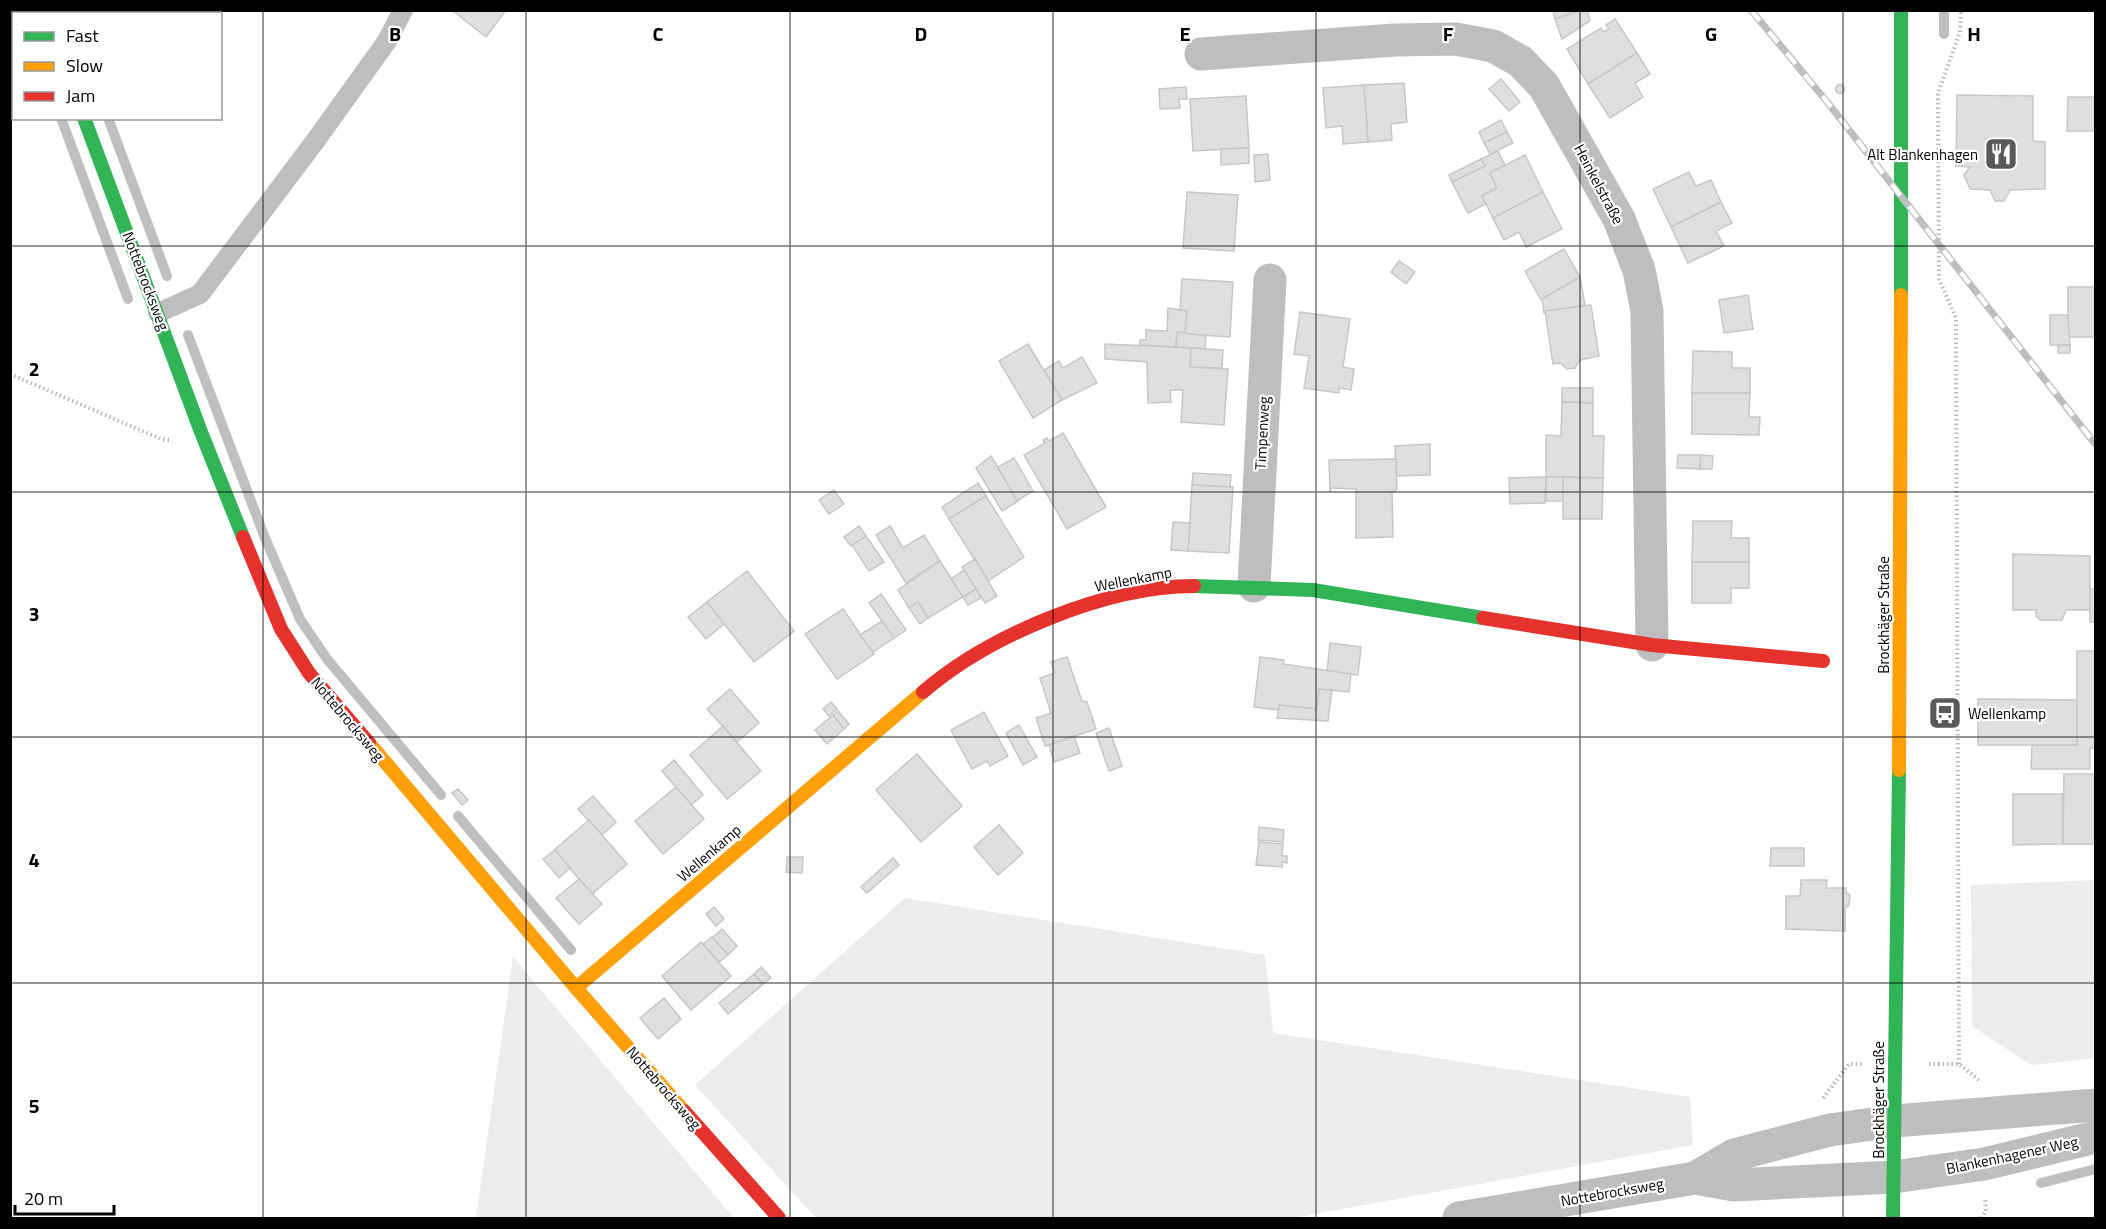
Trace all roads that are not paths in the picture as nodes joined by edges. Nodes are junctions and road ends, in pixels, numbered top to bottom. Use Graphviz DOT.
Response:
graph roads {
  1 [pos="403,10"];
  2 [pos="1900,10"];
  3 [pos="1201,54"];
  4 [pos="85,120"];
  5 [pos="1270,280"];
  6 [pos="158,313"];
  7 [pos="1254,586"];
  8 [pos="1652,645"];
  9 [pos="1823,661"];
  10 [pos="576,988"];
  11 [pos="2096,1104"];
  12 [pos="1894,1121"];
  13 [pos="2096,1137"];
  14 [pos="1894,1177"];
  15 [pos="1695,1178"];
  16 [pos="779,1218"];
  17 [pos="1459,1218"];
  18 [pos="1893,1218"];
  1 -- 6 [label="lane"];
  2 -- 12 [label="street, Brockhäger Straße"];
  3 -- 8 [label="street, Heinkelstraße"];
  4 -- 6 [label="street, Nottebrocksweg"];
  5 -- 7 [label="street, Timpenweg"];
  6 -- 10 [label="street, Nottebrocksweg"];
  7 -- 8 [label="street, Wellenkamp"];
  7 -- 10 [label="street, Wellenkamp"];
  8 -- 9 [label="street, Wellenkamp"];
  10 -- 16 [label="street, Nottebrocksweg"];
  11 -- 12 [label="street"];
  12 -- 14 [label="street, Brockhäger Straße"];
  12 -- 15 [label="street, Nottebrocksweg"];
  13 -- 14 [label="street, Blankenhagener Weg"];
  14 -- 15 [label="street, Nottebrocksweg"];
  14 -- 18 [label="street, Brockhäger Straße"];
  15 -- 17 [label="street, Nottebrocksweg"];
}
